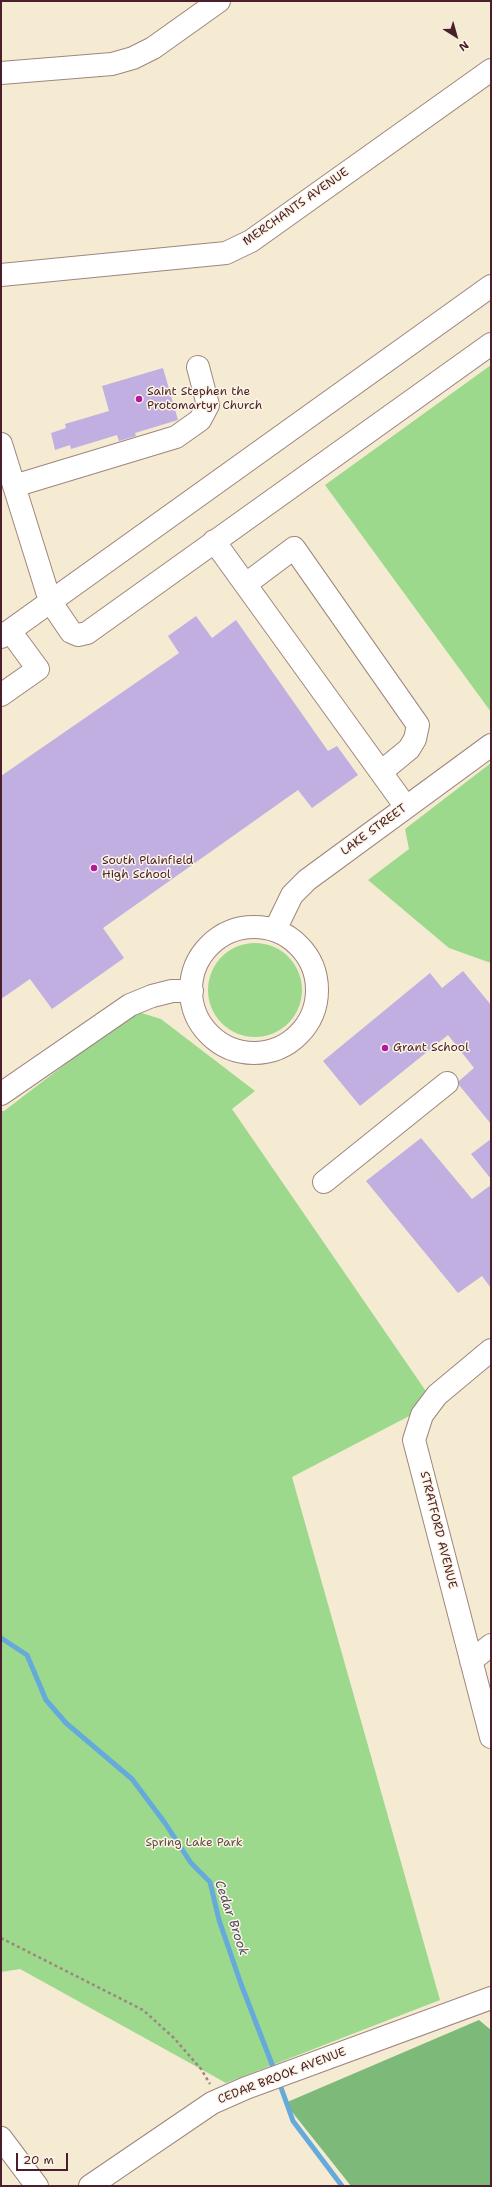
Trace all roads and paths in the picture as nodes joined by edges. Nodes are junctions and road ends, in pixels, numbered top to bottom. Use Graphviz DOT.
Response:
graph roads {
  1 [pos="219,1"];
  2 [pos="491,70"];
  3 [pos="1,73"];
  4 [pos="1,275"];
  5 [pos="491,286"];
  6 [pos="491,344"];
  7 [pos="198,367"];
  8 [pos="1,444"];
  9 [pos="6,474"];
  10 [pos="214,541"];
  11 [pos="246,584"];
  12 [pos="50,601"];
  13 [pos="6,634"];
  14 [pos="1,695"];
  15 [pos="491,745"];
  16 [pos="381,772"];
  17 [pos="406,807"];
  18 [pos="275,930"];
  19 [pos="192,990"];
  20 [pos="447,1083"];
  21 [pos="1,1094"];
  22 [pos="324,1182"];
  23 [pos="491,1350"];
  24 [pos="491,1645"];
  25 [pos="471,1661"];
  26 [pos="491,1735"];
  27 [pos="1,1938"];
  28 [pos="491,1998"];
  29 [pos="218,2100"];
  30 [pos="1,2138"];
  31 [pos="37,2186"];
  32 [pos="90,2186"];
  1 -- 3 [label="street"];
  2 -- 4 [label="street, MERCHANTS AVENUE"];
  5 -- 12 [label="street"];
  6 -- 10 [label="street"];
  7 -- 9 [label="street"];
  8 -- 9 [label="street"];
  9 -- 12 [label="street"];
  10 -- 11 [label="street"];
  10 -- 12 [label="street"];
  11 -- 16 [label="street"];
  11 -- 16 [label="street"];
  12 -- 13 [label="street"];
  13 -- 14 [label="street"];
  15 -- 17 [label="street, LAKE STREET"];
  16 -- 17 [label="street"];
  17 -- 18 [label="street, LAKE STREET"];
  18 -- 19 [label="street"];
  18 -- 19 [label="street"];
  19 -- 21 [label="street"];
  20 -- 22 [label="street"];
  23 -- 25 [label="street, STRATFORD AVENUE"];
  24 -- 25 [label="street"];
  25 -- 26 [label="street, STRATFORD AVENUE"];
  27 -- 29 [label="path"];
  28 -- 29 [label="street, CEDAR BROOK AVENUE"];
  29 -- 32 [label="street, CEDAR BROOK AVENUE"];
  30 -- 31 [label="street"];
}
